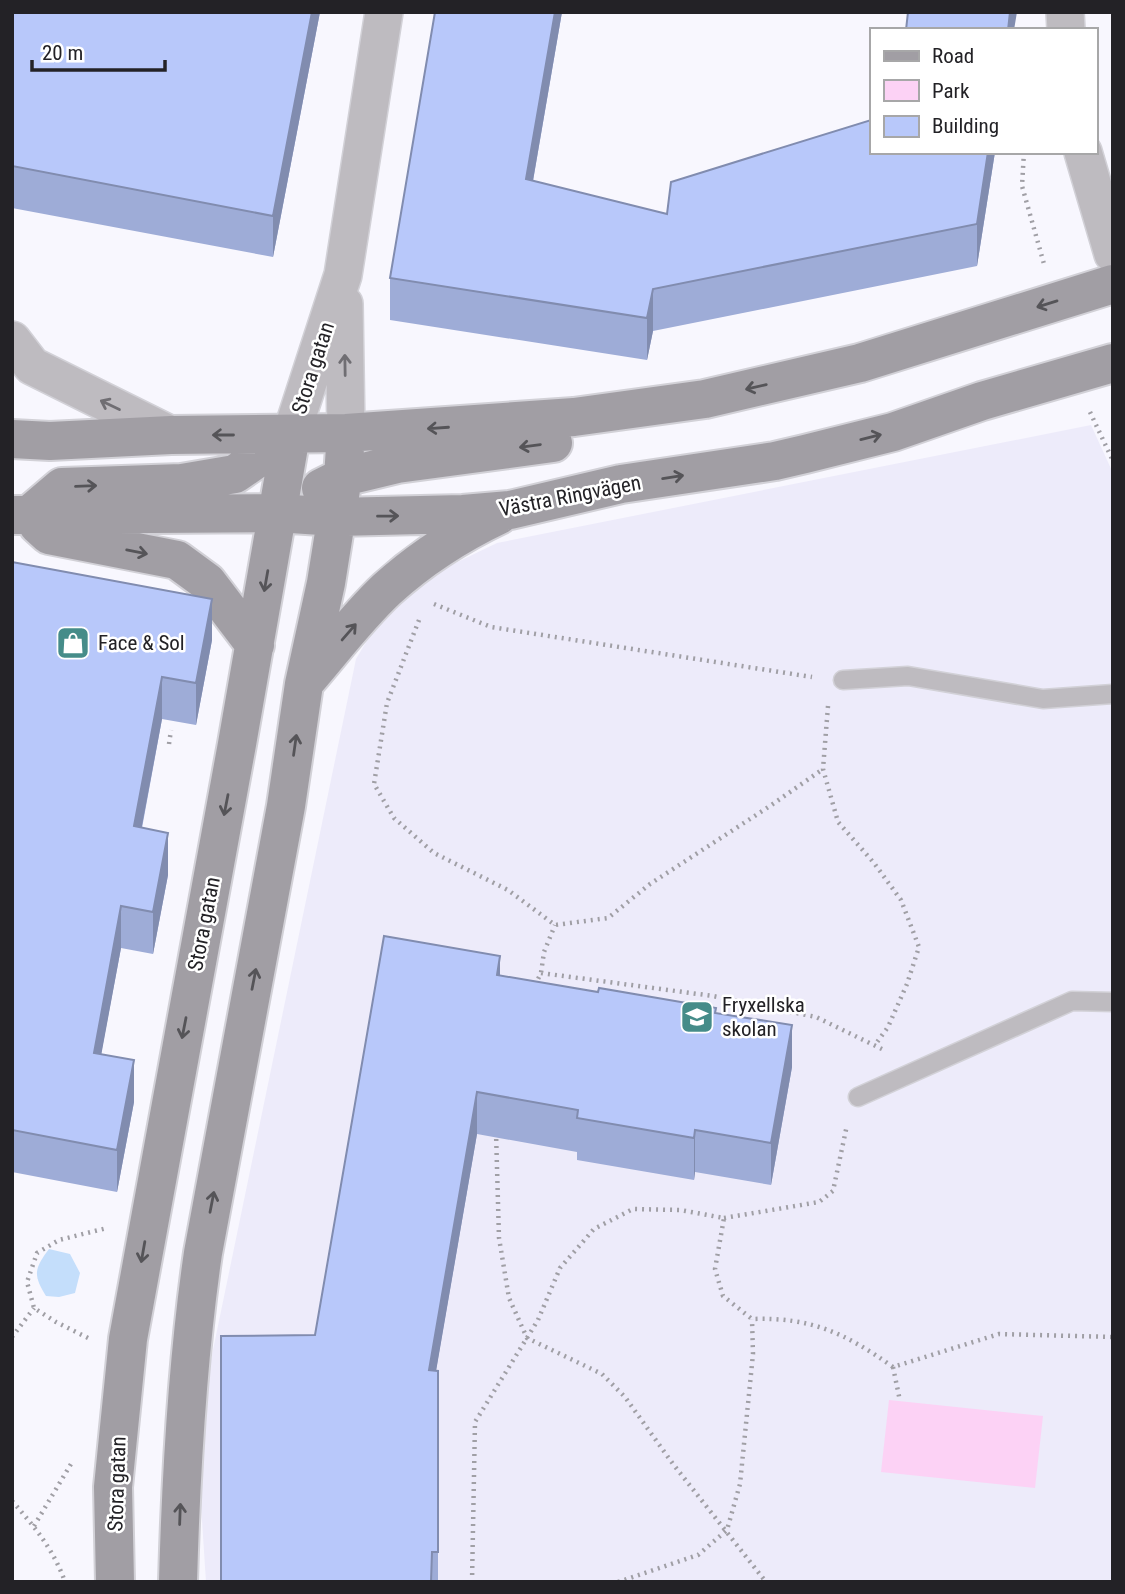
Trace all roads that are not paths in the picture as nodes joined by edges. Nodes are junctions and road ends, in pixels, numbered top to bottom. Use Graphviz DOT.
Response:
graph roads {
  1 [pos="384,12"];
  2 [pos="1084,154"];
  3 [pos="1113,254"];
  4 [pos="344,275"];
  5 [pos="1113,284"];
  6 [pos="12,340"];
  7 [pos="1113,363"];
  8 [pos="652,405"];
  9 [pos="346,433"];
  10 [pos="171,435"];
  11 [pos="291,435"];
  12 [pos="12,439"];
  13 [pos="343,477"];
  14 [pos="510,510"];
  15 [pos="277,513"];
  16 [pos="20,516"];
  17 [pos="336,517"];
  18 [pos="255,645"];
  19 [pos="837,680"];
  20 [pos="304,684"];
  21 [pos="1113,694"];
  22 [pos="1113,1002"];
  23 [pos="858,1097"];
  24 [pos="115,1582"];
  25 [pos="178,1582"];
  1 -- 4 [label="street, Stora gatan"];
  2 -- 3 [label="street"];
  9 -- 4 [label="street, Stora gatan, one-way"];
  4 -- 11 [label="street, Stora gatan"];
  5 -- 8 [label="main road, one-way"];
  10 -- 6 [label="street, one-way"];
  14 -- 7 [label="main road, Västra Ringvägen, one-way"];
  8 -- 9 [label="main road, one-way"];
  8 -- 13 [label="main road, one-way"];
  9 -- 11 [label="main road"];
  9 -- 13 [label="main road, Stora gatan"];
  11 -- 10 [label="main road, one-way"];
  10 -- 12 [label="main road"];
  11 -- 15 [label="main road, Stora gatan"];
  16 -- 11 [label="main road, one-way"];
  13 -- 15 [label="main road"];
  13 -- 17 [label="main road, Stora gatan"];
  17 -- 14 [label="main road, Västra Ringvägen, one-way"];
  20 -- 14 [label="main road, one-way"];
  15 -- 16 [label="main road, Västra Ringvägen"];
  15 -- 17 [label="main road, Västra Ringvägen"];
  15 -- 18 [label="main road, Stora gatan, one-way"];
  16 -- 18 [label="main road, one-way"];
  17 -- 20 [label="main road, Stora gatan"];
  18 -- 24 [label="main road, Stora gatan, one-way"];
  19 -- 21 [label="lane"];
  25 -- 20 [label="main road, Stora gatan, one-way"];
  22 -- 23 [label="lane"];
}
